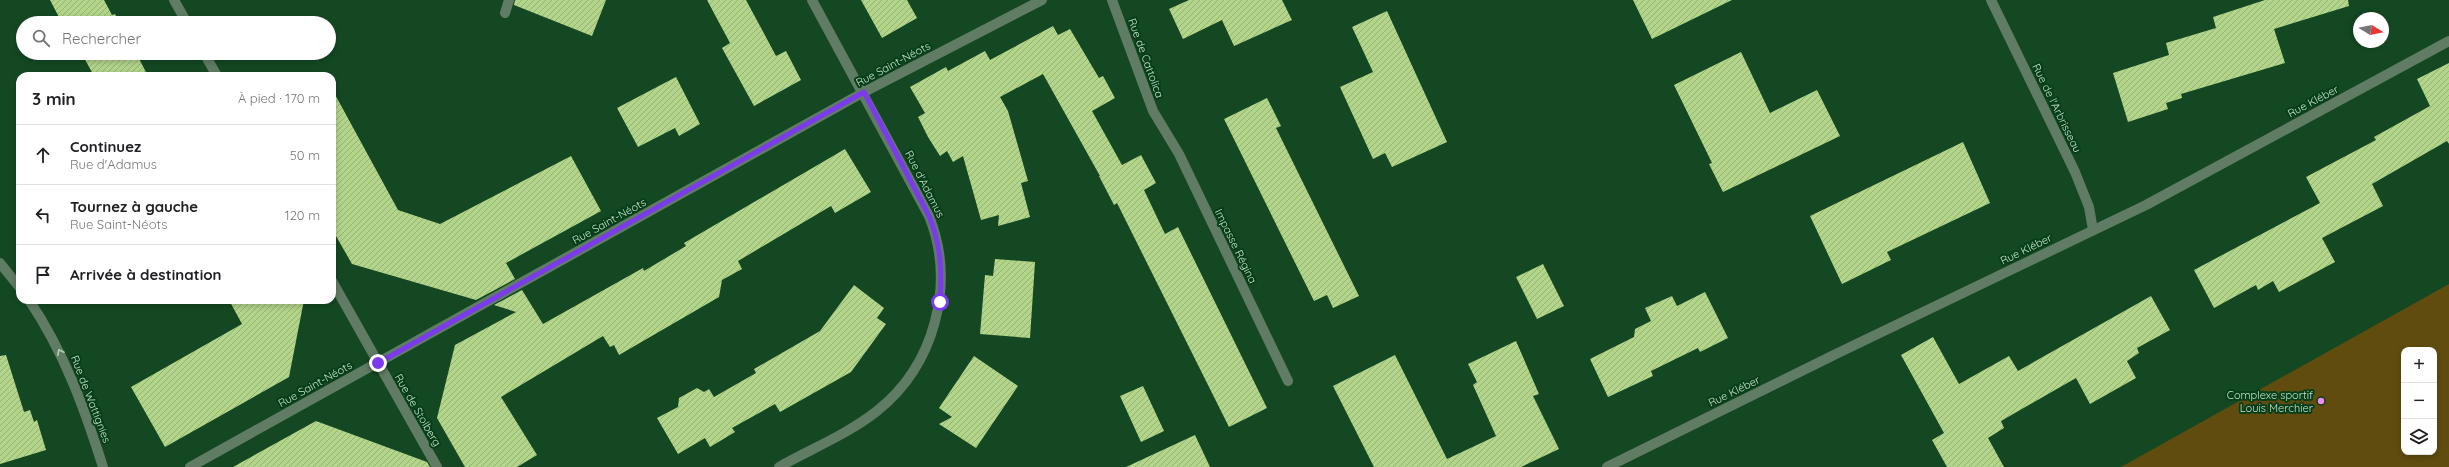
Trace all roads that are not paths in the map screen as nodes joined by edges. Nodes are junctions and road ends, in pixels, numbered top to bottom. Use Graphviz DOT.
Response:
graph roads {
  1 [pos="174,0"];
  2 [pos="509,0"];
  3 [pos="812,0"];
  4 [pos="1042,0"];
  5 [pos="1112,0"];
  6 [pos="1991,0"];
  7 [pos="505,13"];
  8 [pos="183,16"];
  9 [pos="2449,41"];
  10 [pos="208,60"];
  11 [pos="215,72"];
  12 [pos="864,92"];
  13 [pos="1159,124"];
  14 [pos="2093,230"];
  15 [pos="0,263"];
  16 [pos="16,283"];
  17 [pos="336,288"];
  18 [pos="32,304"];
  19 [pos="378,363"];
  20 [pos="1288,381"];
  21 [pos="103,467"];
  22 [pos="190,467"];
  23 [pos="437,467"];
  24 [pos="779,467"];
  25 [pos="1607,467"];
  1 -- 8 [label="street"];
  2 -- 7 [label="street"];
  3 -- 12 [label="street, Rue d'Adamus"];
  4 -- 12 [label="street, Rue Saint-Néots"];
  5 -- 13 [label="street, Rue de Cattolica"];
  6 -- 14 [label="street, Rue de l'Arbrisseau"];
  9 -- 14 [label="street, Rue Kléber"];
  10 -- 11 [label="street"];
  12 -- 19 [label="street, Rue Saint-Néots"];
  12 -- 24 [label="street, Rue d'Adamus"];
  13 -- 20 [label="street, Impasse Régina"];
  14 -- 25 [label="street, Rue Kléber"];
  15 -- 16 [label="street"];
  17 -- 19 [label="street, Rue de Stolberg"];
  21 -- 18 [label="street, Rue de Wattignies, one-way"];
  19 -- 22 [label="street, Rue Saint-Néots"];
  19 -- 23 [label="street, Rue de Stolberg"];
}
